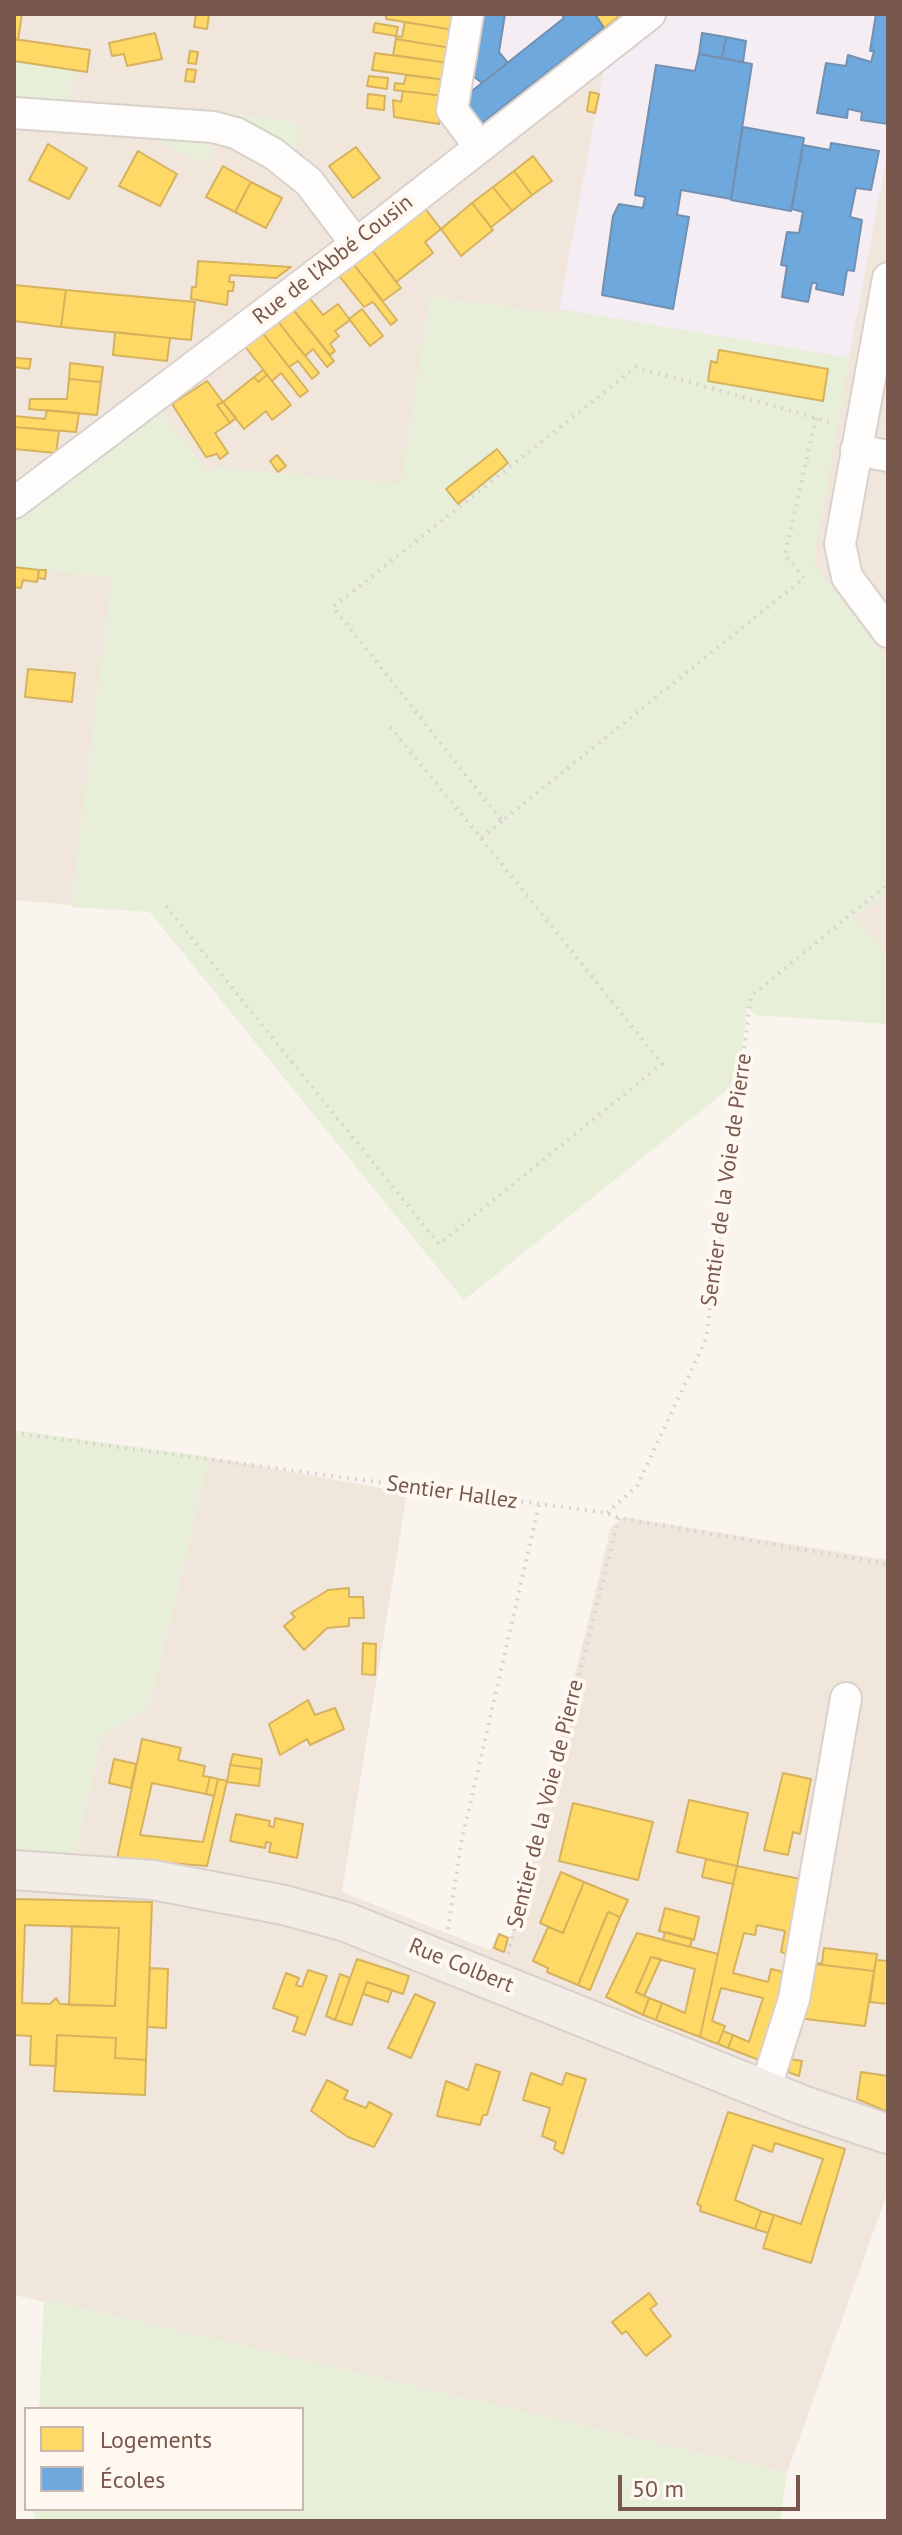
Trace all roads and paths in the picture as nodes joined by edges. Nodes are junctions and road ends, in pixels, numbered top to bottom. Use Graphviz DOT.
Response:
graph roads {
  1 [pos="468,14"];
  2 [pos="650,14"];
  3 [pos="14,113"];
  4 [pos="479,146"];
  5 [pos="356,244"];
  6 [pos="888,278"];
  7 [pos="816,418"];
  8 [pos="858,440"];
  9 [pos="888,456"];
  10 [pos="14,503"];
  11 [pos="888,632"];
  12 [pos="390,727"];
  13 [pos="502,821"];
  14 [pos="481,838"];
  15 [pos="888,884"];
  16 [pos="166,906"];
  17 [pos="14,1433"];
  18 [pos="539,1505"];
  19 [pos="607,1513"];
  20 [pos="619,1518"];
  21 [pos="888,1564"];
  22 [pos="846,1698"];
  23 [pos="14,1870"];
  24 [pos="444,1958"];
  25 [pos="484,1975"];
  26 [pos="765,2090"];
  27 [pos="888,2134"];
  1 -- 4 [label="street"];
  2 -- 4 [label="street, Rue de l'Abbé Cousin"];
  3 -- 5 [label="street"];
  4 -- 5 [label="street, Rue de l'Abbé Cousin"];
  5 -- 10 [label="street, Rue de l'Abbé Cousin"];
  6 -- 8 [label="street"];
  7 -- 8 [label="path"];
  7 -- 13 [label="path"];
  7 -- 13 [label="path"];
  8 -- 9 [label="street"];
  8 -- 11 [label="street"];
  12 -- 14 [label="path"];
  13 -- 14 [label="path"];
  14 -- 16 [label="path"];
  15 -- 19 [label="path, Sentier de la Voie de Pierre"];
  17 -- 18 [label="path, Sentier Hallez"];
  18 -- 19 [label="path, Sentier Hallez"];
  18 -- 24 [label="path"];
  19 -- 20 [label="path, Sentier Hallez"];
  20 -- 21 [label="path, Sentier Hallez"];
  20 -- 25 [label="path, Sentier de la Voie de Pierre"];
  22 -- 26 [label="street"];
  23 -- 24 [label="main road, Rue Colbert"];
  24 -- 25 [label="main road, Rue Colbert"];
  25 -- 26 [label="main road, Rue Colbert"];
  26 -- 27 [label="main road, Rue Colbert"];
}
